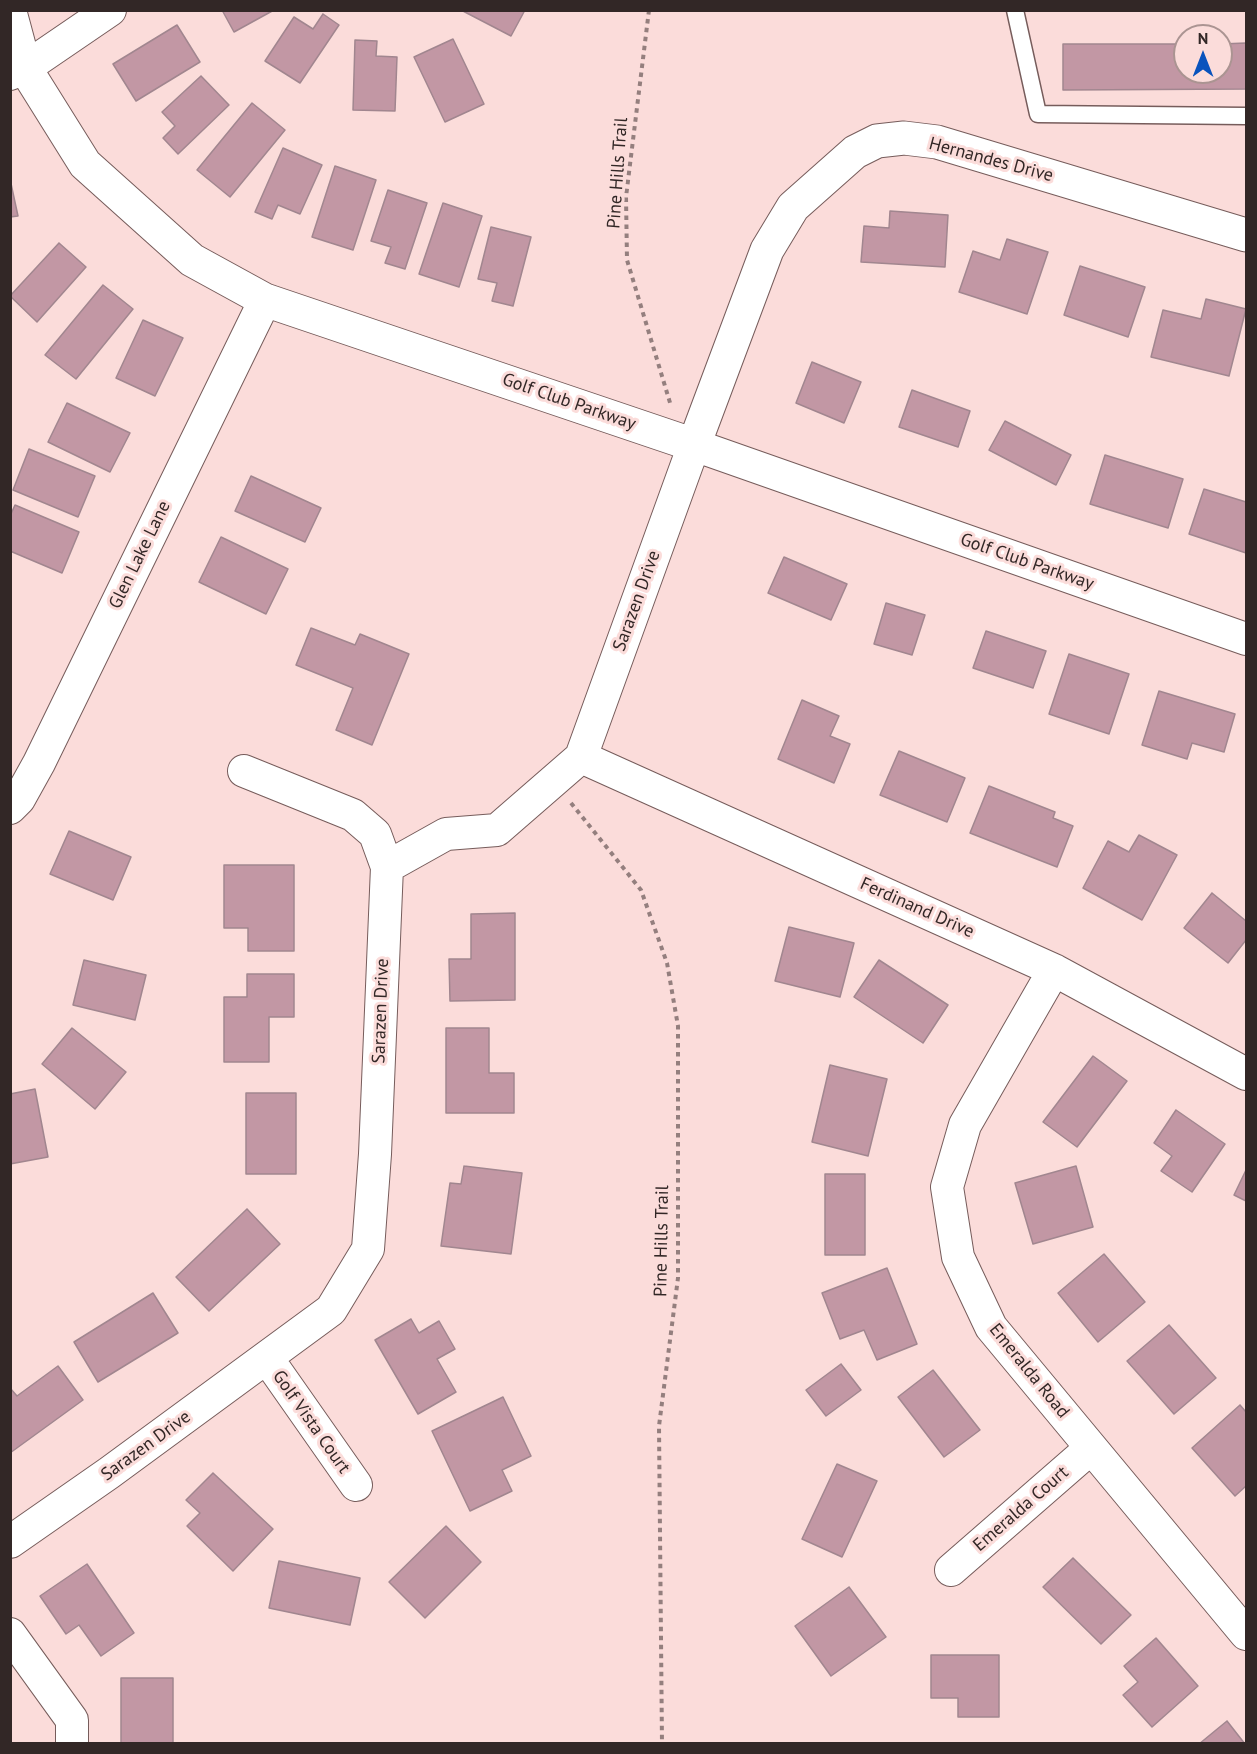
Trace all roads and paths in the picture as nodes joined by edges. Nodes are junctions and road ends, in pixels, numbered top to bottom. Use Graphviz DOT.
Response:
graph roads {
  1 [pos="110,10"];
  2 [pos="649,10"];
  3 [pos="1015,10"];
  4 [pos="10,12"];
  5 [pos="18,71"];
  6 [pos="1246,116"];
  7 [pos="1246,235"];
  8 [pos="265,300"];
  9 [pos="672,403"];
  10 [pos="694,445"];
  11 [pos="1246,639"];
  12 [pos="580,756"];
  13 [pos="244,771"];
  14 [pos="572,804"];
  15 [pos="10,808"];
  16 [pos="387,867"];
  17 [pos="1054,970"];
  18 [pos="1246,1074"];
  19 [pos="267,1358"];
  20 [pos="1091,1448"];
  21 [pos="356,1485"];
  22 [pos="10,1542"];
  23 [pos="951,1570"];
  24 [pos="10,1634"];
  25 [pos="1246,1634"];
  26 [pos="72,1743"];
  27 [pos="662,1743"];
  1 -- 5 [label="street"];
  2 -- 9 [label="path, Pine Hills Trail"];
  3 -- 6 [label="lane"];
  4 -- 5 [label="street, Golf Club Parkway"];
  5 -- 8 [label="street, Golf Club Parkway"];
  7 -- 10 [label="street, Hernandes Drive"];
  8 -- 10 [label="street, Golf Club Parkway"];
  8 -- 15 [label="street, Glen Lake Lane"];
  10 -- 11 [label="street, Golf Club Parkway"];
  10 -- 12 [label="street, Sarazen Drive"];
  12 -- 16 [label="street, Sarazen Drive"];
  12 -- 17 [label="street, Ferdinand Drive"];
  13 -- 16 [label="street"];
  14 -- 27 [label="path, Pine Hills Trail"];
  16 -- 19 [label="street, Sarazen Drive"];
  17 -- 18 [label="street, Ferdinand Drive"];
  17 -- 20 [label="street, Emeralda Road"];
  19 -- 21 [label="street, Golf Vista Court"];
  19 -- 22 [label="street, Sarazen Drive"];
  20 -- 23 [label="street, Emeralda Court"];
  20 -- 25 [label="street, Emeralda Road"];
  24 -- 26 [label="street"];
}
